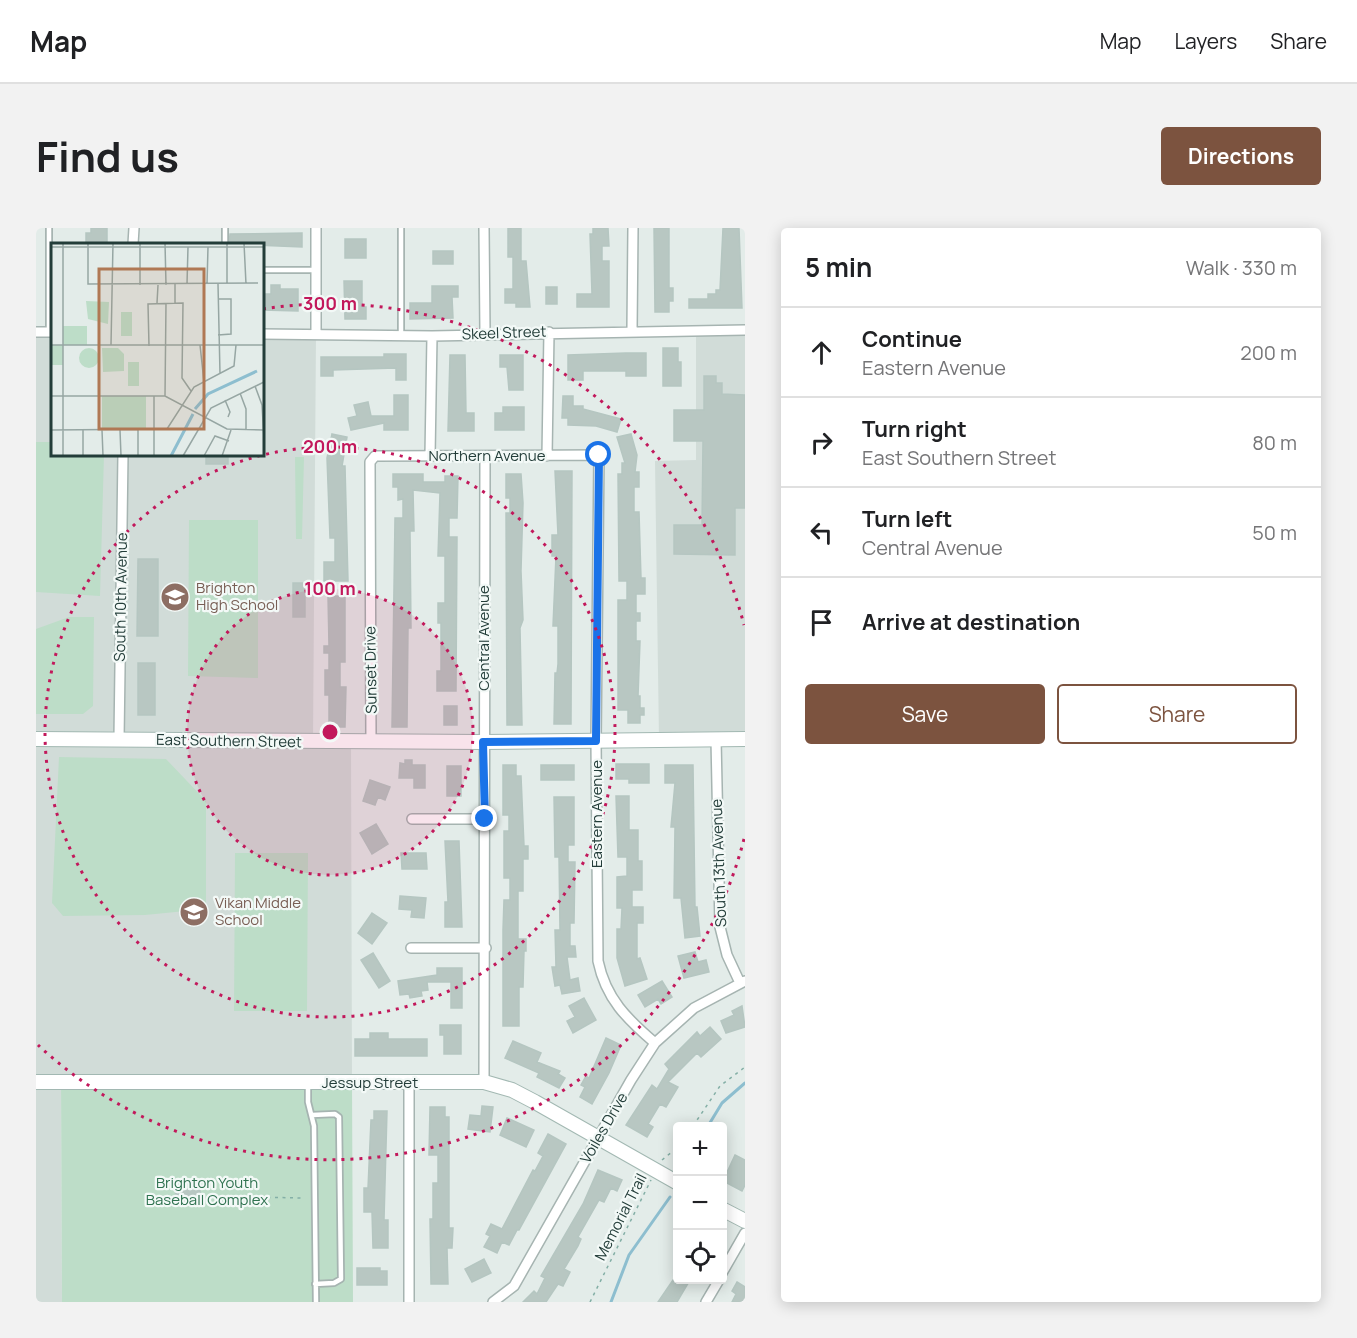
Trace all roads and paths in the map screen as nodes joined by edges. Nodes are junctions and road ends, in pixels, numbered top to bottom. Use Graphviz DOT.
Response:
graph roads {
  1 [pos="49,228"];
  2 [pos="134,228"];
  3 [pos="316,228"];
  4 [pos="401,228"];
  5 [pos="484,228"];
  6 [pos="633,228"];
  7 [pos="133,243"];
  8 [pos="264,270"];
  9 [pos="316,270"];
  10 [pos="632,330"];
  11 [pos="745,330"];
  12 [pos="36,332"];
  13 [pos="51,332"];
  14 [pos="549,332"];
  15 [pos="485,333"];
  16 [pos="264,334"];
  17 [pos="316,334"];
  18 [pos="401,335"];
  19 [pos="432,336"];
  20 [pos="599,455"];
  21 [pos="123,456"];
  22 [pos="375,456"];
  23 [pos="430,456"];
  24 [pos="485,456"];
  25 [pos="547,456"];
  26 [pos="36,739"];
  27 [pos="716,739"];
  28 [pos="745,739"];
  29 [pos="119,740"];
  30 [pos="596,741"];
  31 [pos="371,742"];
  32 [pos="483,742"];
  33 [pos="412,819"];
  34 [pos="485,819"];
  35 [pos="411,948"];
  36 [pos="486,948"];
  37 [pos="743,982"];
  38 [pos="655,1043"];
  39 [pos="745,1067"];
  40 [pos="36,1082"];
  41 [pos="409,1082"];
  42 [pos="484,1082"];
  43 [pos="308,1083"];
  44 [pos="312,1115"];
  45 [pos="696,1122"];
  46 [pos="598,1138"];
  47 [pos="673,1151"];
  48 [pos="656,1171"];
  49 [pos="673,1180"];
  50 [pos="200,1196"];
  51 [pos="302,1198"];
  52 [pos="727,1211"];
  53 [pos="745,1221"];
  54 [pos="745,1233"];
  55 [pos="727,1266"];
  56 [pos="315,1284"];
  57 [pos="717,1284"];
  58 [pos="316,1302"];
  59 [pos="410,1302"];
  60 [pos="493,1302"];
  61 [pos="590,1302"];
  62 [pos="706,1302"];
  1 -- 13 [label="lane"];
  2 -- 7 [label="street"];
  3 -- 9 [label="street"];
  4 -- 18 [label="lane"];
  5 -- 15 [label="street"];
  6 -- 10 [label="street"];
  8 -- 9 [label="lane"];
  9 -- 17 [label="street"];
  10 -- 11 [label="street, Skeel Street"];
  10 -- 14 [label="street, Skeel Street"];
  12 -- 13 [label="street"];
  14 -- 15 [label="street, Skeel Street"];
  14 -- 25 [label="street"];
  15 -- 19 [label="street, Skeel Street"];
  16 -- 17 [label="street, Skeel Street"];
  17 -- 18 [label="street, Skeel Street"];
  18 -- 19 [label="street, Skeel Street"];
  19 -- 23 [label="street"];
  20 -- 25 [label="street, Northern Avenue"];
  20 -- 30 [label="street, Eastern Avenue"];
  21 -- 29 [label="street, South 10th Avenue"];
  22 -- 23 [label="street, Northern Avenue"];
  22 -- 31 [label="street, Sunset Drive"];
  23 -- 24 [label="street, Northern Avenue"];
  24 -- 25 [label="street, Northern Avenue"];
  24 -- 32 [label="street, Central Avenue"];
  26 -- 29 [label="street, East Southern Street"];
  27 -- 28 [label="street, East Southern Street"];
  27 -- 30 [label="street, East Southern Street"];
  27 -- 37 [label="street, South 13th Avenue"];
  29 -- 31 [label="street, East Southern Street"];
  30 -- 32 [label="street, East Southern Street"];
  30 -- 38 [label="street, Eastern Avenue"];
  31 -- 32 [label="street, East Southern Street"];
  32 -- 34 [label="street, Central Avenue"];
  33 -- 34 [label="street"];
  34 -- 36 [label="street, Central Avenue"];
  35 -- 36 [label="street"];
  36 -- 42 [label="street, Central Avenue"];
  37 -- 38 [label="street, Voiles Drive"];
  38 -- 46 [label="street, Voiles Drive"];
  39 -- 45 [label="path"];
  40 -- 43 [label="street, Jessup Street"];
  41 -- 42 [label="street, Jessup Street"];
  41 -- 43 [label="street, Jessup Street"];
  41 -- 59 [label="street"];
  42 -- 46 [label="street, Jessup Street"];
  43 -- 44 [label="lane"];
  44 -- 56 [label="lane"];
  44 -- 56 [label="lane"];
  46 -- 48 [label="street, Jessup Street"];
  46 -- 60 [label="street, Voiles Drive"];
  47 -- 48 [label="path, Memorial Trail"];
  48 -- 49 [label="street, Jessup Street"];
  48 -- 61 [label="path, Memorial Trail"];
  50 -- 51 [label="path"];
  52 -- 53 [label="street"];
  54 -- 55 [label="street"];
  56 -- 58 [label="lane"];
  57 -- 62 [label="street"];
}
